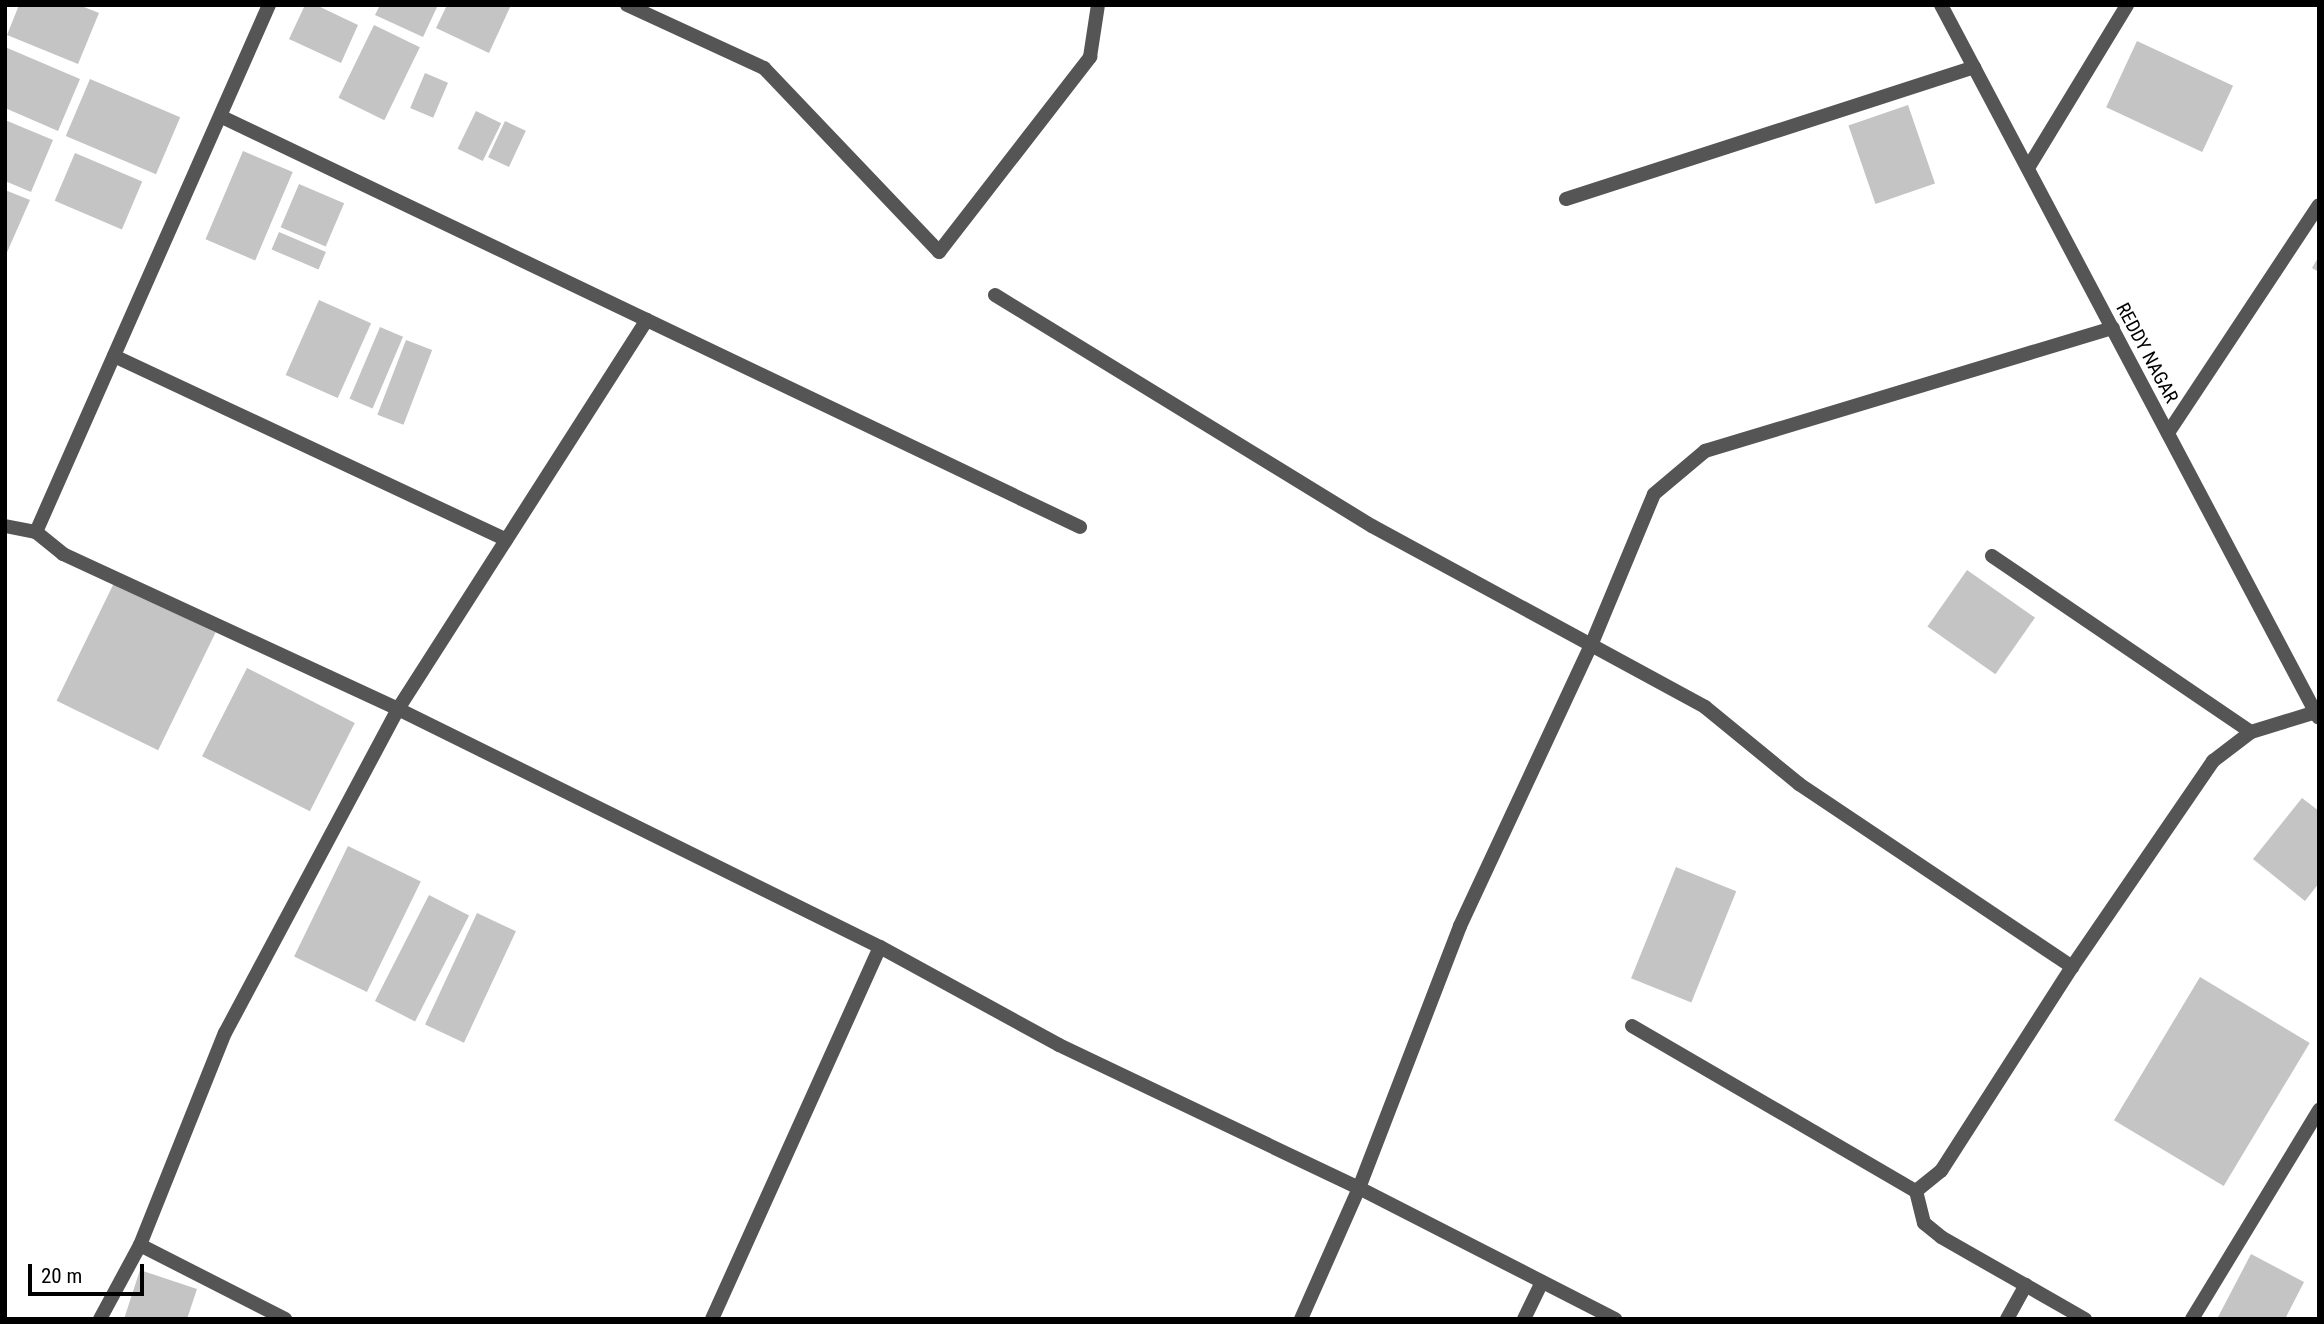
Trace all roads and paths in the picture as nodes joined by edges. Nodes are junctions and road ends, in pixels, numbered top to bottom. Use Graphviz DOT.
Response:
graph roads {
  1 [pos="269,5"];
  2 [pos="627,5"];
  3 [pos="1098,5"];
  4 [pos="1941,5"];
  5 [pos="2127,5"];
  6 [pos="1974,67"];
  7 [pos="222,117"];
  8 [pos="2028,168"];
  9 [pos="1566,199"];
  10 [pos="2319,205"];
  11 [pos="995,295"];
  12 [pos="647,320"];
  13 [pos="2113,328"];
  14 [pos="114,356"];
  15 [pos="2168,433"];
  16 [pos="5,526"];
  17 [pos="1080,527"];
  18 [pos="36,532"];
  19 [pos="506,540"];
  20 [pos="1992,556"];
  21 [pos="1592,643"];
  22 [pos="398,709"];
  23 [pos="2318,713"];
  24 [pos="2251,732"];
  25 [pos="880,947"];
  26 [pos="2072,967"];
  27 [pos="1632,1026"];
  28 [pos="2319,1110"];
  29 [pos="1359,1188"];
  30 [pos="1916,1191"];
  31 [pos="140,1245"];
  32 [pos="1542,1282"];
  33 [pos="2026,1285"];
  34 [pos="100,1319"];
  35 [pos="285,1319"];
  36 [pos="712,1319"];
  37 [pos="1301,1319"];
  38 [pos="1524,1319"];
  39 [pos="1615,1319"];
  40 [pos="2007,1319"];
  41 [pos="2085,1319"];
  42 [pos="2192,1319"];
  1 -- 7 [label="street"];
  2 -- 3 [label="street"];
  4 -- 6 [label="street, REDDY NAGAR"];
  5 -- 8 [label="street"];
  6 -- 8 [label="street, REDDY NAGAR"];
  6 -- 9 [label="street"];
  7 -- 12 [label="street"];
  7 -- 14 [label="street"];
  8 -- 13 [label="street, REDDY NAGAR"];
  10 -- 15 [label="street"];
  11 -- 21 [label="street"];
  12 -- 17 [label="street"];
  12 -- 19 [label="street"];
  13 -- 15 [label="street, REDDY NAGAR"];
  13 -- 21 [label="street"];
  14 -- 18 [label="street"];
  14 -- 19 [label="street"];
  15 -- 23 [label="street, REDDY NAGAR"];
  16 -- 18 [label="street"];
  18 -- 22 [label="street"];
  19 -- 22 [label="street"];
  20 -- 24 [label="street"];
  21 -- 26 [label="street"];
  21 -- 29 [label="street"];
  22 -- 25 [label="street"];
  22 -- 31 [label="street"];
  23 -- 24 [label="street"];
  24 -- 26 [label="street"];
  25 -- 29 [label="street"];
  25 -- 36 [label="street"];
  26 -- 30 [label="street"];
  27 -- 30 [label="street"];
  28 -- 42 [label="street"];
  29 -- 32 [label="street"];
  29 -- 37 [label="street"];
  30 -- 33 [label="street"];
  31 -- 34 [label="street"];
  31 -- 35 [label="street"];
  32 -- 38 [label="street"];
  32 -- 39 [label="street"];
  33 -- 40 [label="street"];
  33 -- 41 [label="street"];
}
